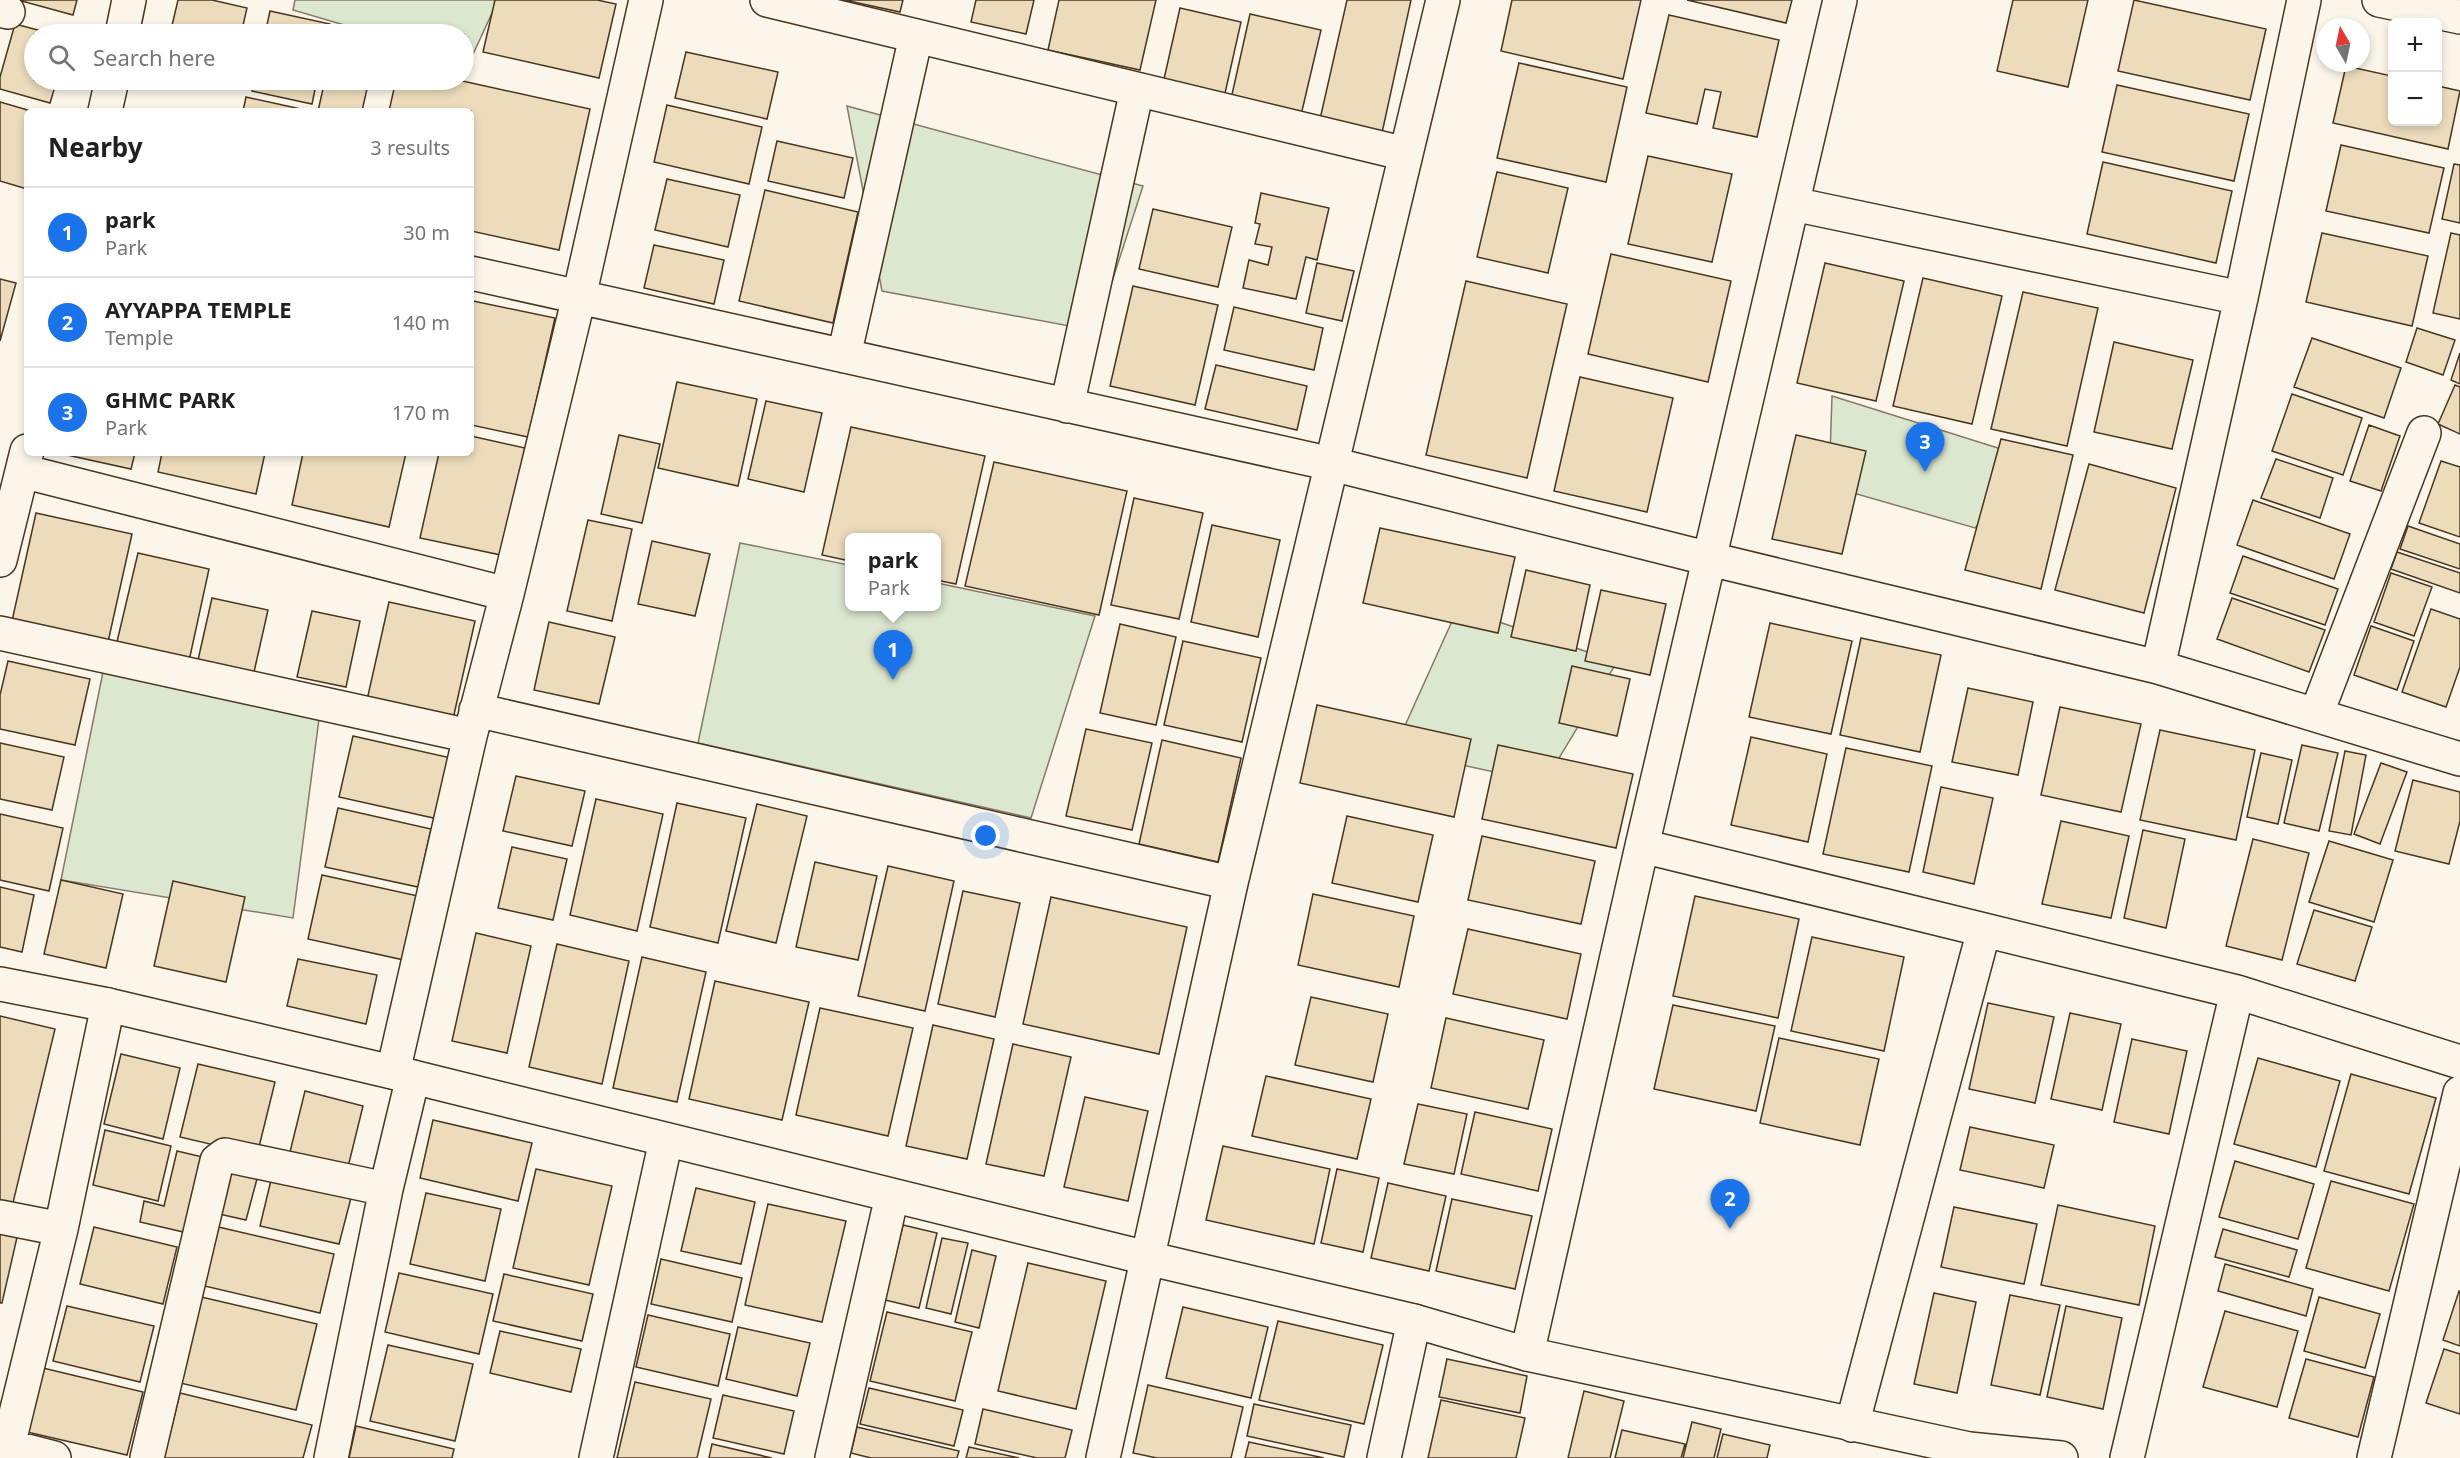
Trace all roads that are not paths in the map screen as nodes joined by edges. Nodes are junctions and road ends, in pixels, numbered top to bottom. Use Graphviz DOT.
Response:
graph roads {
  1 [pos="129,0"];
  2 [pos="646,0"];
  3 [pos="767,0"];
  4 [pos="1443,0"];
  5 [pos="1840,0"];
  6 [pos="2304,0"];
  7 [pos="2379,0"];
  8 [pos="2460,17"];
  9 [pos="124,24"];
  10 [pos="916,36"];
  11 [pos="110,90"];
  12 [pos="1137,90"];
  13 [pos="106,108"];
  14 [pos="1406,154"];
  15 [pos="1793,204"];
  16 [pos="474,274"];
  17 [pos="579,297"];
  18 [pos="2241,298"];
  19 [pos="844,356"];
  20 [pos="1067,406"];
  21 [pos="2424,433"];
  22 [pos="25,460"];
  23 [pos="1332,464"];
  24 [pos="1710,559"];
  25 [pos="0,560"];
  26 [pos="507,594"];
  27 [pos="0,633"];
  28 [pos="2158,667"];
  29 [pos="2316,715"];
  30 [pos="473,723"];
  31 [pos="2460,759"];
  32 [pos="1642,846"];
  33 [pos="1231,883"];
  34 [pos="1984,930"];
  35 [pos="0,984"];
  36 [pos="2237,992"];
  37 [pos="108,1005"];
  38 [pos="2460,1062"];
  39 [pos="403,1075"];
  40 [pos="2460,1093"];
  41 [pos="666,1140"];
  42 [pos="386,1189"];
  43 [pos="892,1196"];
  44 [pos="0,1217"];
  45 [pos="61,1229"];
  46 [pos="1147,1258"];
  47 [pos="1414,1321"];
  48 [pos="1527,1354"];
  49 [pos="1852,1425"];
  50 [pos="4,1445"];
  51 [pos="1968,1453"];
  52 [pos="54,1458"];
  53 [pos="147,1458"];
  54 [pos="331,1458"];
  55 [pos="596,1458"];
  56 [pos="832,1458"];
  57 [pos="1103,1458"];
  58 [pos="1384,1458"];
  59 [pos="2061,1458"];
  60 [pos="2127,1458"];
  61 [pos="2374,1458"];
  1 -- 9 [label="street"];
  2 -- 17 [label="street"];
  3 -- 10 [label="street"];
  4 -- 14 [label="street"];
  5 -- 15 [label="street"];
  6 -- 18 [label="street"];
  7 -- 8 [label="street"];
  10 -- 12 [label="street"];
  10 -- 19 [label="street"];
  11 -- 13 [label="street"];
  12 -- 14 [label="street"];
  12 -- 20 [label="street"];
  14 -- 23 [label="street"];
  15 -- 18 [label="street"];
  15 -- 24 [label="street"];
  16 -- 17 [label="street"];
  17 -- 19 [label="street"];
  17 -- 26 [label="street"];
  18 -- 28 [label="street"];
  19 -- 20 [label="street"];
  20 -- 23 [label="street"];
  21 -- 29 [label="street"];
  22 -- 25 [label="street"];
  22 -- 26 [label="street"];
  23 -- 24 [label="street"];
  23 -- 33 [label="street"];
  24 -- 28 [label="street"];
  24 -- 32 [label="street"];
  26 -- 30 [label="street"];
  27 -- 30 [label="street"];
  28 -- 29 [label="street"];
  29 -- 31 [label="street"];
  30 -- 33 [label="street"];
  30 -- 39 [label="street"];
  32 -- 34 [label="street"];
  32 -- 48 [label="street"];
  33 -- 46 [label="street"];
  34 -- 36 [label="street"];
  34 -- 49 [label="street"];
  35 -- 37 [label="street"];
  36 -- 38 [label="street"];
  36 -- 60 [label="street"];
  37 -- 39 [label="street"];
  37 -- 45 [label="street"];
  39 -- 41 [label="street"];
  39 -- 42 [label="street"];
  40 -- 61 [label="street"];
  41 -- 43 [label="street"];
  41 -- 55 [label="street"];
  42 -- 53 [label="street"];
  42 -- 54 [label="street"];
  43 -- 46 [label="street"];
  43 -- 56 [label="street"];
  44 -- 45 [label="street"];
  45 -- 50 [label="street"];
  46 -- 47 [label="street"];
  46 -- 57 [label="street"];
  47 -- 48 [label="street"];
  47 -- 58 [label="street"];
  48 -- 49 [label="street"];
  49 -- 51 [label="street"];
  50 -- 52 [label="street"];
  51 -- 59 [label="street"];
}
